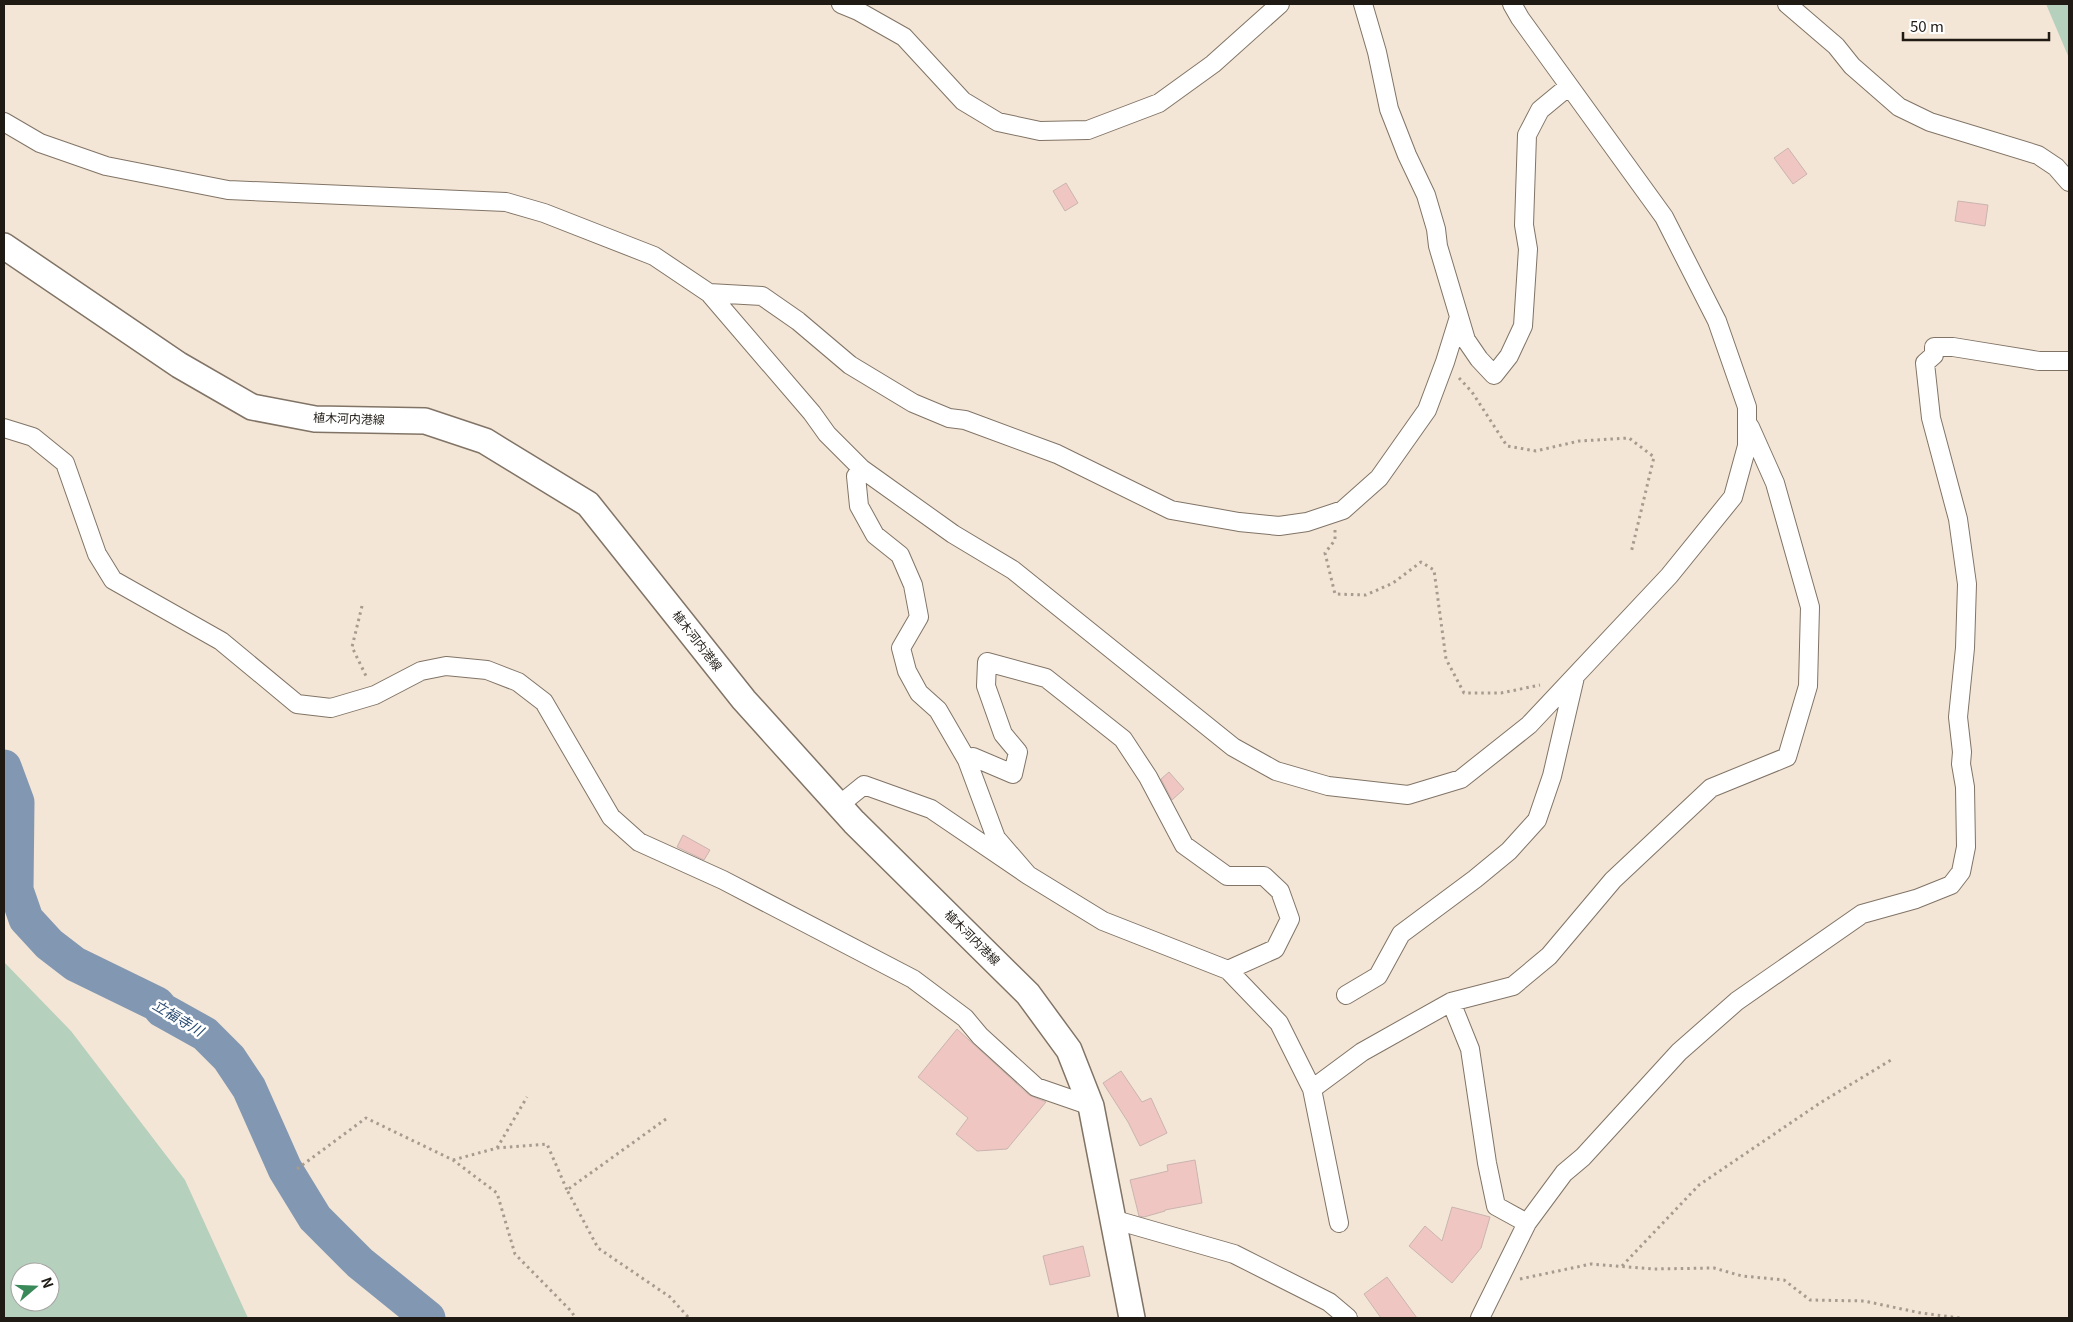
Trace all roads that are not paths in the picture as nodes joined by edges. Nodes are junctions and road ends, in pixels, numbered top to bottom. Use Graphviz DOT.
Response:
graph roads {
  1 [pos="841,4"];
  2 [pos="1280,4"];
  3 [pos="1363,4"];
  4 [pos="1512,4"];
  5 [pos="1787,4"];
  6 [pos="1569,86"];
  7 [pos="4,122"];
  8 [pos="2063,170"];
  9 [pos="2069,182"];
  10 [pos="4,246"];
  11 [pos="709,293"];
  12 [pos="1459,318"];
  13 [pos="2069,361"];
  14 [pos="1747,420"];
  15 [pos="4,428"];
  16 [pos="862,469"];
  17 [pos="1575,676"];
  18 [pos="967,760"];
  19 [pos="838,806"];
  20 [pos="1028,875"];
  21 [pos="1228,970"];
  22 [pos="1346,995"];
  23 [pos="1451,1002"];
  24 [pos="1312,1089"];
  25 [pos="1091,1106"];
  26 [pos="1112,1219"];
  27 [pos="1339,1223"];
  28 [pos="1526,1223"];
  29 [pos="1132,1318"];
  30 [pos="1348,1318"];
  31 [pos="1480,1318"];
  1 -- 2 [label="street"];
  3 -- 12 [label="street"];
  4 -- 6 [label="street"];
  5 -- 8 [label="street"];
  6 -- 12 [label="street"];
  6 -- 14 [label="street"];
  7 -- 11 [label="street"];
  8 -- 9 [label="street"];
  10 -- 19 [label="main road, 植木河内港線"];
  11 -- 12 [label="street"];
  11 -- 16 [label="street"];
  13 -- 28 [label="street"];
  14 -- 17 [label="street"];
  14 -- 23 [label="street"];
  15 -- 25 [label="street"];
  16 -- 17 [label="street"];
  16 -- 18 [label="street"];
  17 -- 22 [label="street"];
  18 -- 20 [label="street"];
  18 -- 21 [label="street"];
  19 -- 20 [label="street"];
  19 -- 25 [label="main road, 植木河内港線"];
  20 -- 21 [label="street"];
  21 -- 24 [label="street"];
  23 -- 24 [label="street"];
  23 -- 28 [label="street"];
  24 -- 27 [label="street"];
  25 -- 26 [label="main road, 植木河内港線"];
  26 -- 29 [label="main road, 植木河内港線"];
  26 -- 30 [label="street"];
  28 -- 31 [label="street"];
}
